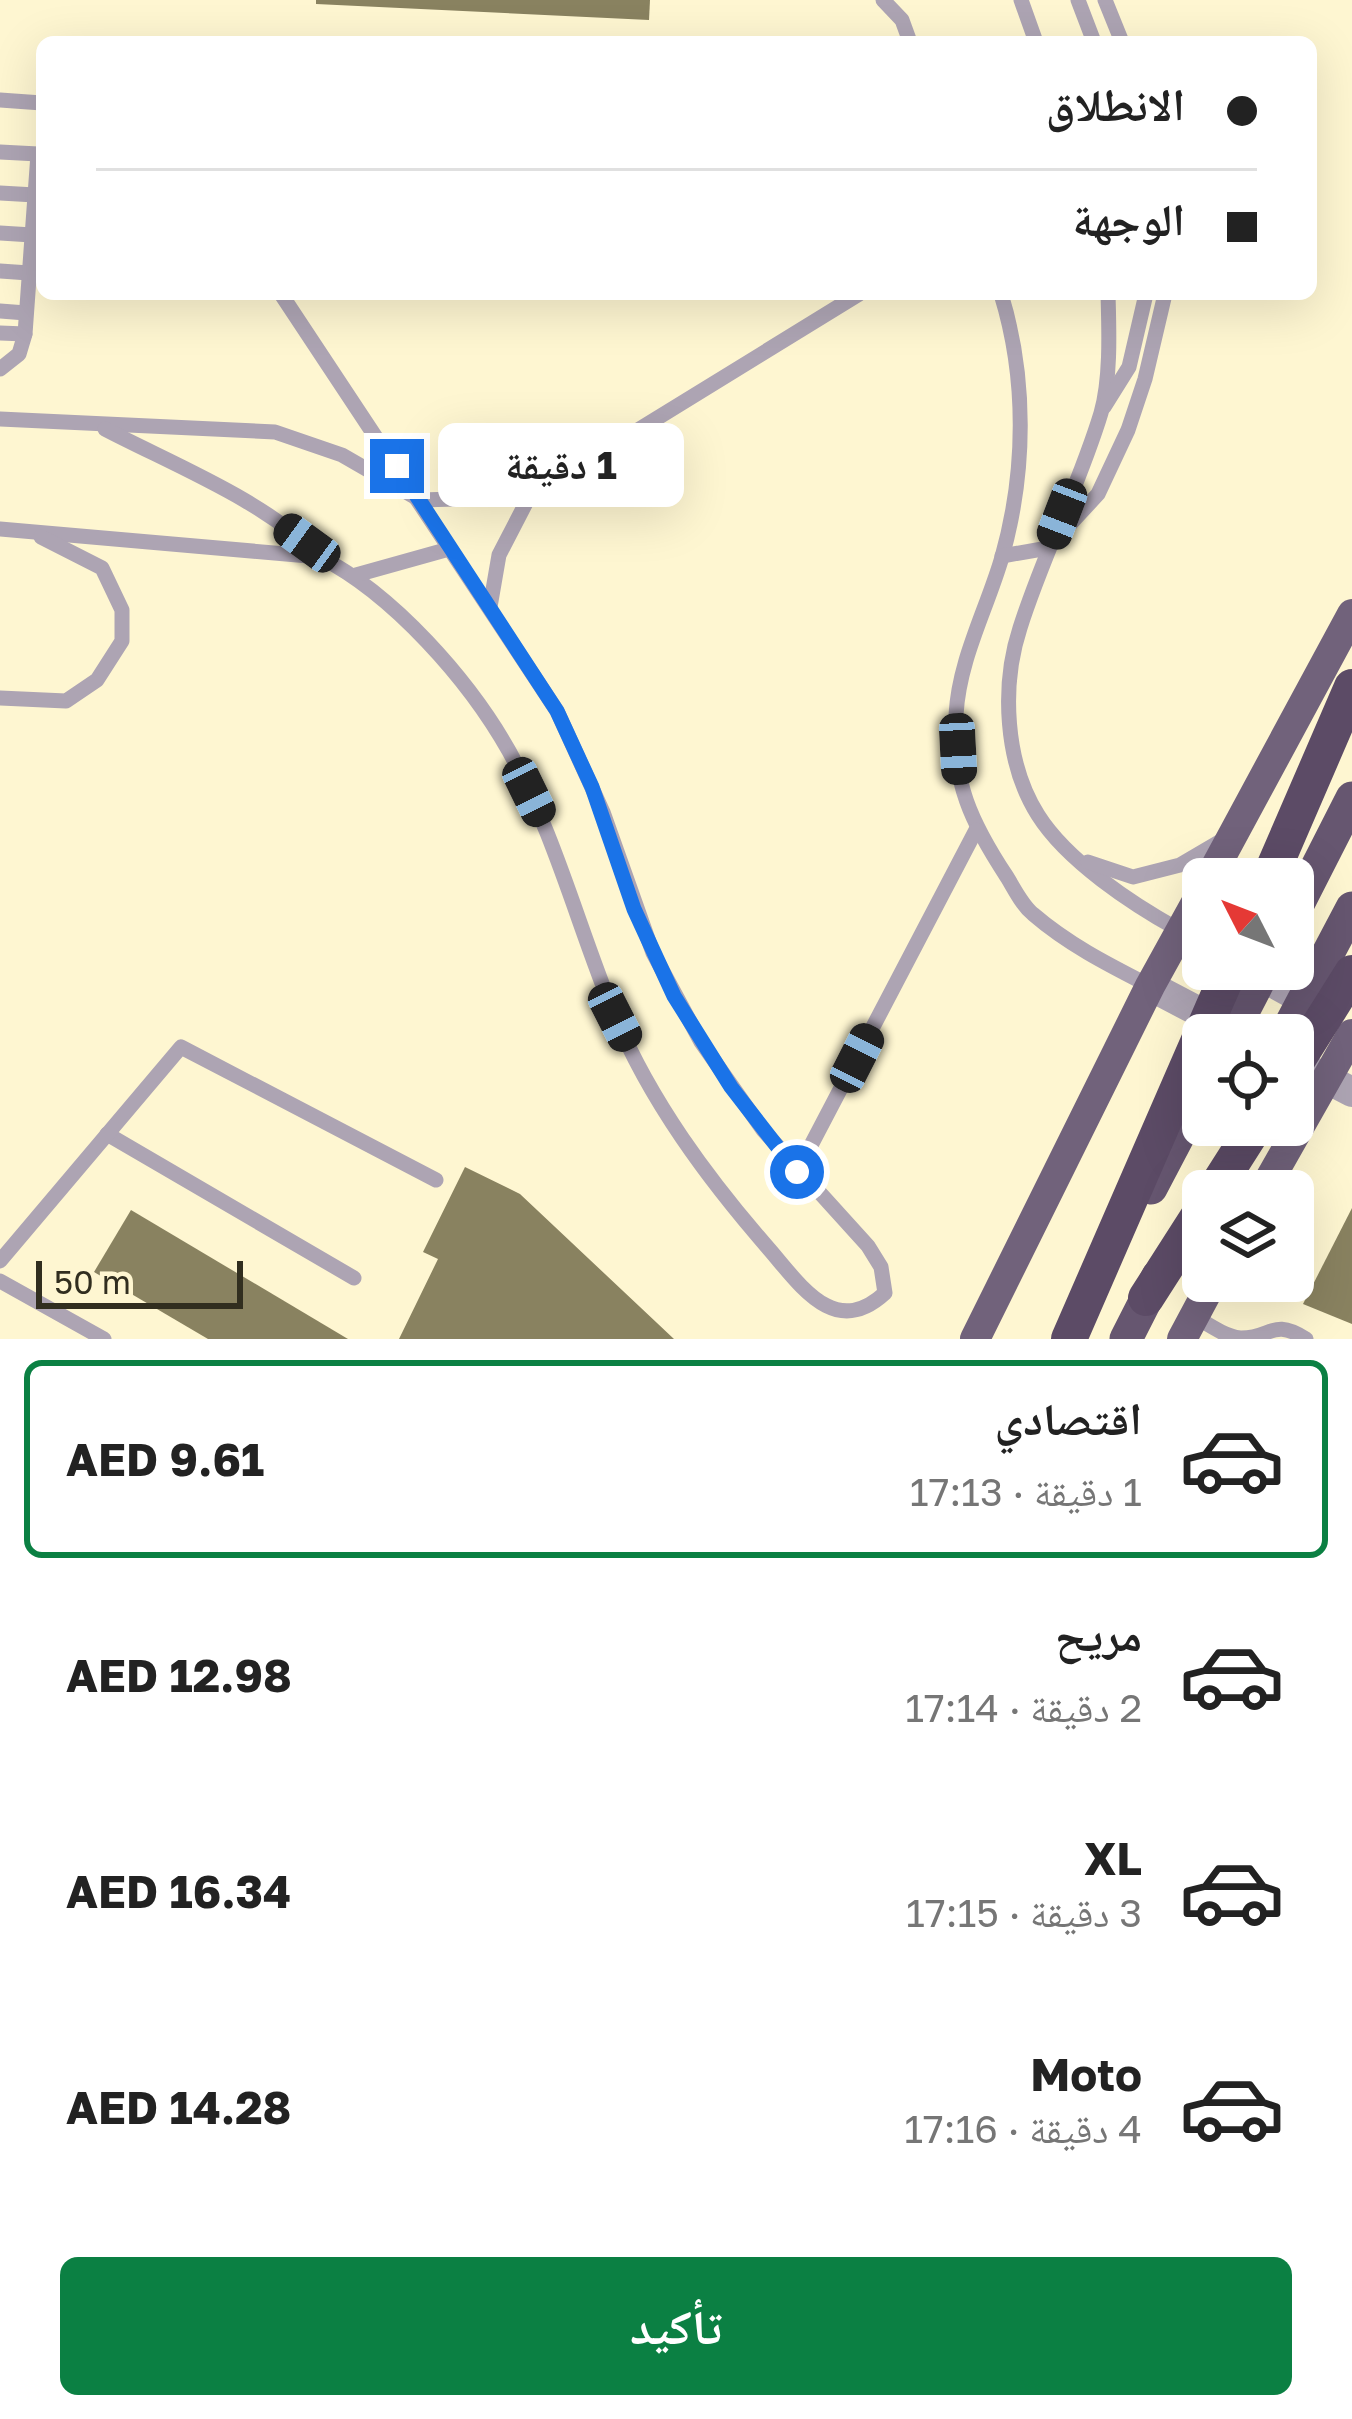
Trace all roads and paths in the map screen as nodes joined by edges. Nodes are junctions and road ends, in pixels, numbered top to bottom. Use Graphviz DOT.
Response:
graph roads {
  1 [pos="884,0"];
  2 [pos="1021,0"];
  3 [pos="1078,0"];
  4 [pos="1106,0"];
  5 [pos="908,36"];
  6 [pos="1034,36"];
  7 [pos="1092,36"];
  8 [pos="1120,36"];
  9 [pos="0,100"];
  10 [pos="36,103"];
  11 [pos="0,152"];
  12 [pos="36,154"];
  13 [pos="36,187"];
  14 [pos="0,193"];
  15 [pos="35,195"];
  16 [pos="0,233"];
  17 [pos="32,235"];
  18 [pos="0,271"];
  19 [pos="29,273"];
  20 [pos="285,300"];
  21 [pos="849,300"];
  22 [pos="1002,300"];
  23 [pos="1108,300"];
  24 [pos="1145,300"];
  25 [pos="1164,300"];
  26 [pos="0,311"];
  27 [pos="26,313"];
  28 [pos="0,333"];
  29 [pos="25,334"];
  30 [pos="0,369"];
  31 [pos="1102,409"];
  32 [pos="0,419"];
  33 [pos="97,424"];
  34 [pos="529,497"];
  35 [pos="420,500"];
  36 [pos="0,529"];
  37 [pos="21,530"];
  38 [pos="1048,548"];
  39 [pos="449,549"];
  40 [pos="1002,556"];
  41 [pos="320,557"];
  42 [pos="356,575"];
  43 [pos="490,607"];
  44 [pos="1352,614"];
  45 [pos="1352,687"];
  46 [pos="0,698"];
  47 [pos="1352,797"];
  48 [pos="976,830"];
  49 [pos="1239,830"];
  50 [pos="1222,858"];
  51 [pos="1278,858"];
  52 [pos="1079,859"];
  53 [pos="1314,872"];
  54 [pos="1352,908"];
  55 [pos="1182,932"];
  56 [pos="1182,948"];
  57 [pos="1352,973"];
  58 [pos="1150,986"];
  59 [pos="1221,990"];
  60 [pos="1284,990"];
  61 [pos="1203,1014"];
  62 [pos="1296,1014"];
  63 [pos="1352,1030"];
  64 [pos="1316,1075"];
  65 [pos="1182,1129"];
  66 [pos="106,1134"];
  67 [pos="1227,1146"];
  68 [pos="1273,1170"];
  69 [pos="797,1172"];
  70 [pos="436,1180"];
  71 [pos="1182,1242"];
  72 [pos="0,1261"];
  73 [pos="354,1278"];
  74 [pos="0,1281"];
  75 [pos="1147,1298"];
  76 [pos="1187,1328"];
  77 [pos="104,1339"];
  78 [pos="975,1339"];
  79 [pos="1071,1339"];
  80 [pos="1126,1339"];
  81 [pos="1306,1339"];
  1 -- 5 [label="lane"];
  2 -- 6 [label="lane"];
  3 -- 7 [label="lane"];
  4 -- 8 [label="lane"];
  9 -- 10 [label="lane"];
  11 -- 12 [label="lane"];
  13 -- 15 [label="lane"];
  14 -- 15 [label="lane"];
  15 -- 17 [label="lane"];
  16 -- 17 [label="lane"];
  17 -- 19 [label="lane"];
  18 -- 19 [label="lane"];
  19 -- 27 [label="lane"];
  20 -- 35 [label="lane"];
  21 -- 34 [label="lane"];
  22 -- 40 [label="lane"];
  23 -- 31 [label="lane"];
  24 -- 31 [label="lane"];
  25 -- 38 [label="lane"];
  26 -- 27 [label="lane"];
  27 -- 29 [label="lane"];
  28 -- 29 [label="lane"];
  29 -- 30 [label="lane"];
  31 -- 38 [label="lane"];
  32 -- 33 [label="lane"];
  33 -- 35 [label="lane"];
  33 -- 41 [label="lane"];
  34 -- 35 [label="lane"];
  34 -- 43 [label="lane"];
  35 -- 39 [label="lane"];
  36 -- 37 [label="lane"];
  37 -- 41 [label="lane"];
  37 -- 46 [label="lane"];
  38 -- 40 [label="lane"];
  38 -- 52 [label="lane"];
  39 -- 42 [label="lane"];
  39 -- 43 [label="lane"];
  40 -- 48 [label="lane"];
  41 -- 42 [label="lane"];
  42 -- 69 [label="lane"];
  43 -- 69 [label="lane"];
  44 -- 49 [label="main road"];
  45 -- 51 [label="highway"];
  47 -- 53 [label="highway"];
  48 -- 58 [label="lane"];
  48 -- 69 [label="lane"];
  49 -- 50 [label="main road"];
  49 -- 52 [label="lane"];
  52 -- 55 [label="lane"];
  54 -- 62 [label="highway, bridge"];
  56 -- 58 [label="main road"];
  57 -- 64 [label="highway, bridge"];
  58 -- 61 [label="street"];
  58 -- 78 [label="main road"];
  59 -- 79 [label="highway, bridge"];
  60 -- 63 [label="street"];
  63 -- 64 [label="main road"];
  64 -- 68 [label="main road"];
  65 -- 79 [label="highway, bridge"];
  66 -- 70 [label="lane"];
  66 -- 72 [label="lane"];
  66 -- 73 [label="lane"];
  67 -- 75 [label="highway"];
  71 -- 75 [label="highway"];
  74 -- 77 [label="lane"];
  75 -- 80 [label="highway"];
  76 -- 81 [label="lane"];
}
